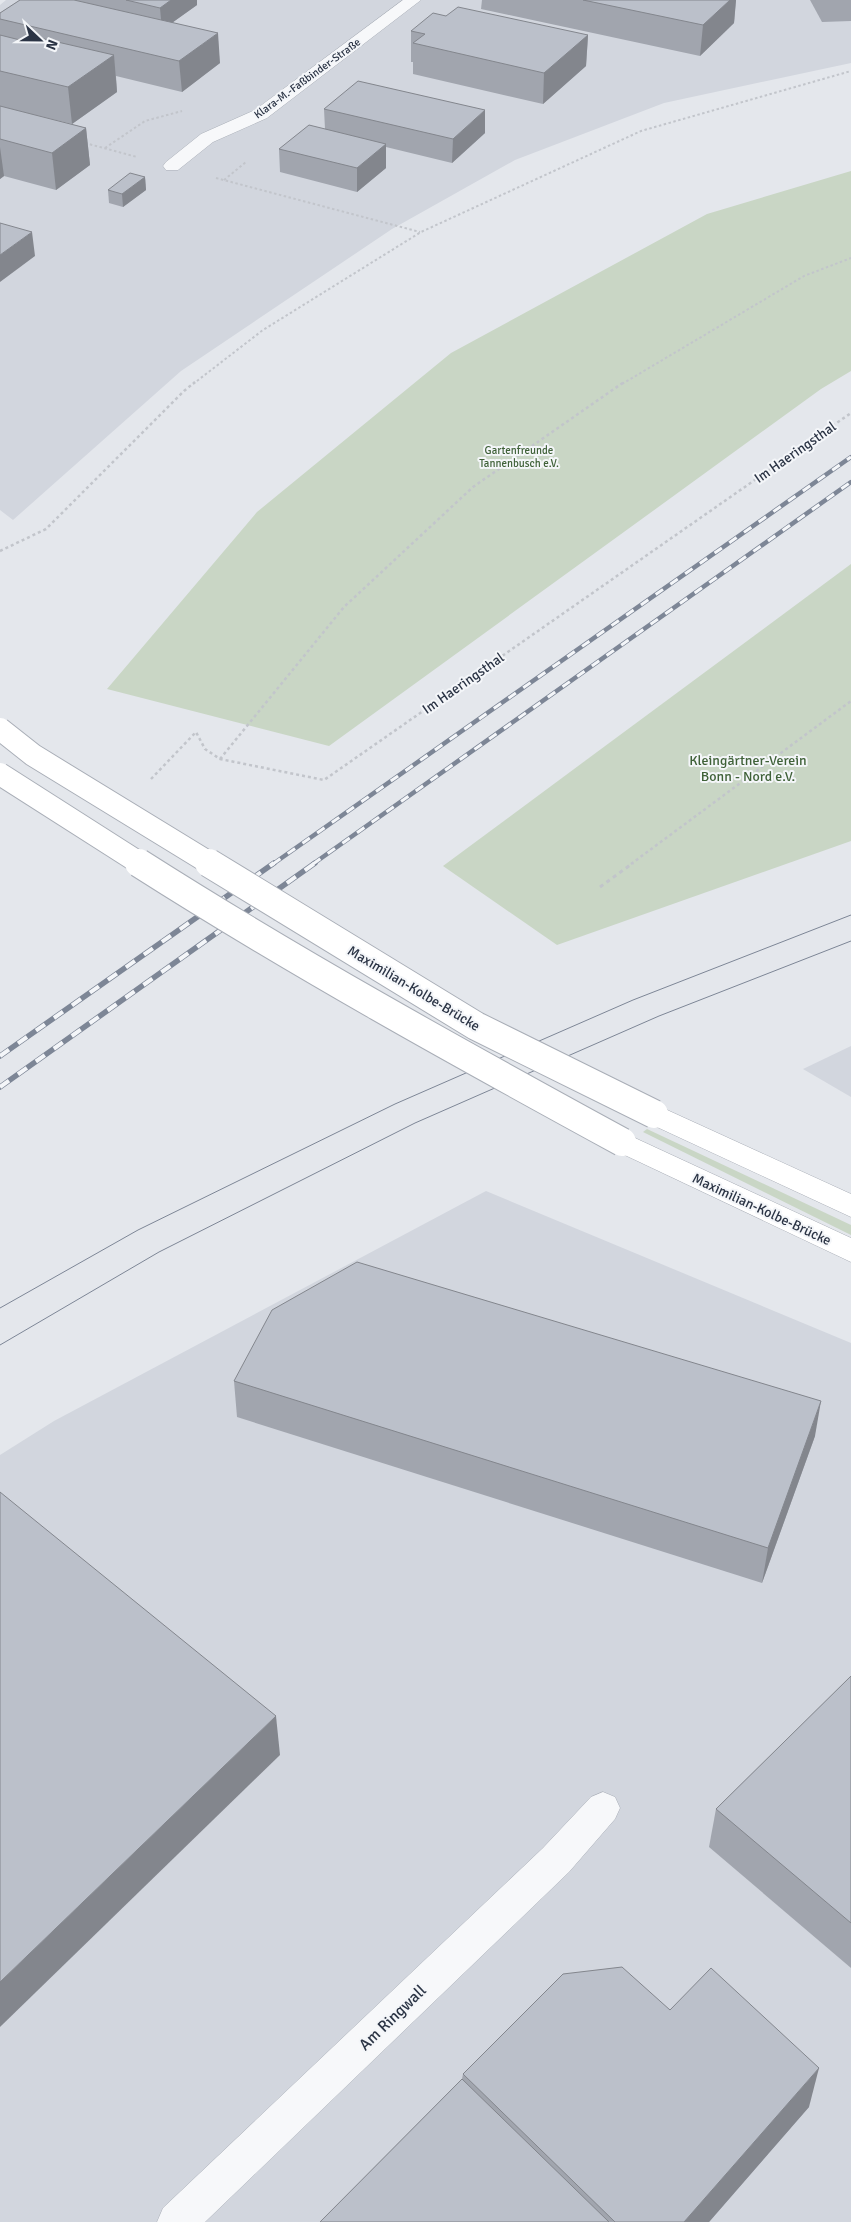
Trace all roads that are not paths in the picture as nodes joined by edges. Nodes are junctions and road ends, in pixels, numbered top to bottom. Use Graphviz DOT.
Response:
graph roads {
  1 [pos="413,0"];
  2 [pos="172,166"];
  3 [pos="0,729"];
  4 [pos="0,774"];
  5 [pos="851,1206"];
  6 [pos="851,1251"];
  7 [pos="603,1808"];
  8 [pos="177,2222"];
  1 -- 2 [label="street, Klara-M.-Faßbinder-Straße"];
  3 -- 5 [label="street, Maximilian-Kolbe-Brücke, bridge"];
  4 -- 6 [label="street, Maximilian-Kolbe-Brücke, bridge"];
  7 -- 8 [label="street, Am Ringwall"];
}
